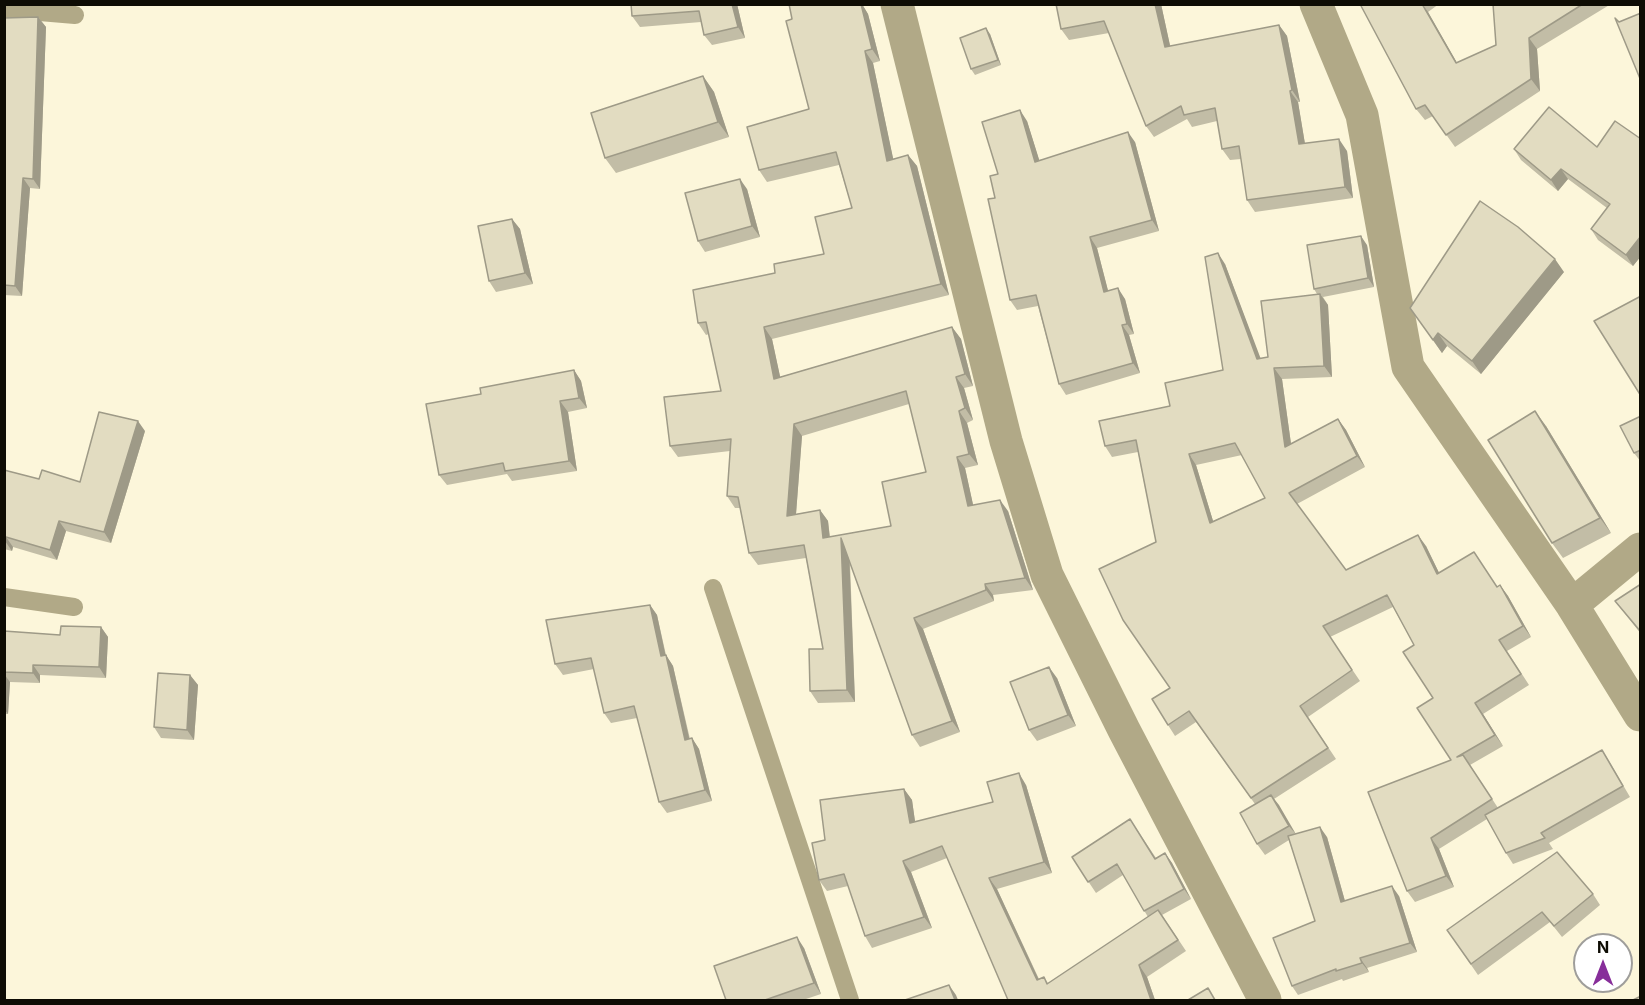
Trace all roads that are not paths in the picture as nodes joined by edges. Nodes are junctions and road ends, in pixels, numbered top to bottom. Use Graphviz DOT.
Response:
graph roads {
  1 [pos="897,4"];
  2 [pos="1316,4"];
  3 [pos="4,9"];
  4 [pos="75,15"];
  5 [pos="1641,549"];
  6 [pos="713,588"];
  7 [pos="4,597"];
  8 [pos="1572,605"];
  9 [pos="75,607"];
  10 [pos="1641,715"];
  11 [pos="849,1000"];
  12 [pos="1265,1000"];
  1 -- 12 [label="street"];
  2 -- 8 [label="street"];
  3 -- 4 [label="lane"];
  5 -- 8 [label="street"];
  6 -- 11 [label="lane"];
  7 -- 9 [label="lane"];
  8 -- 10 [label="street"];
}
